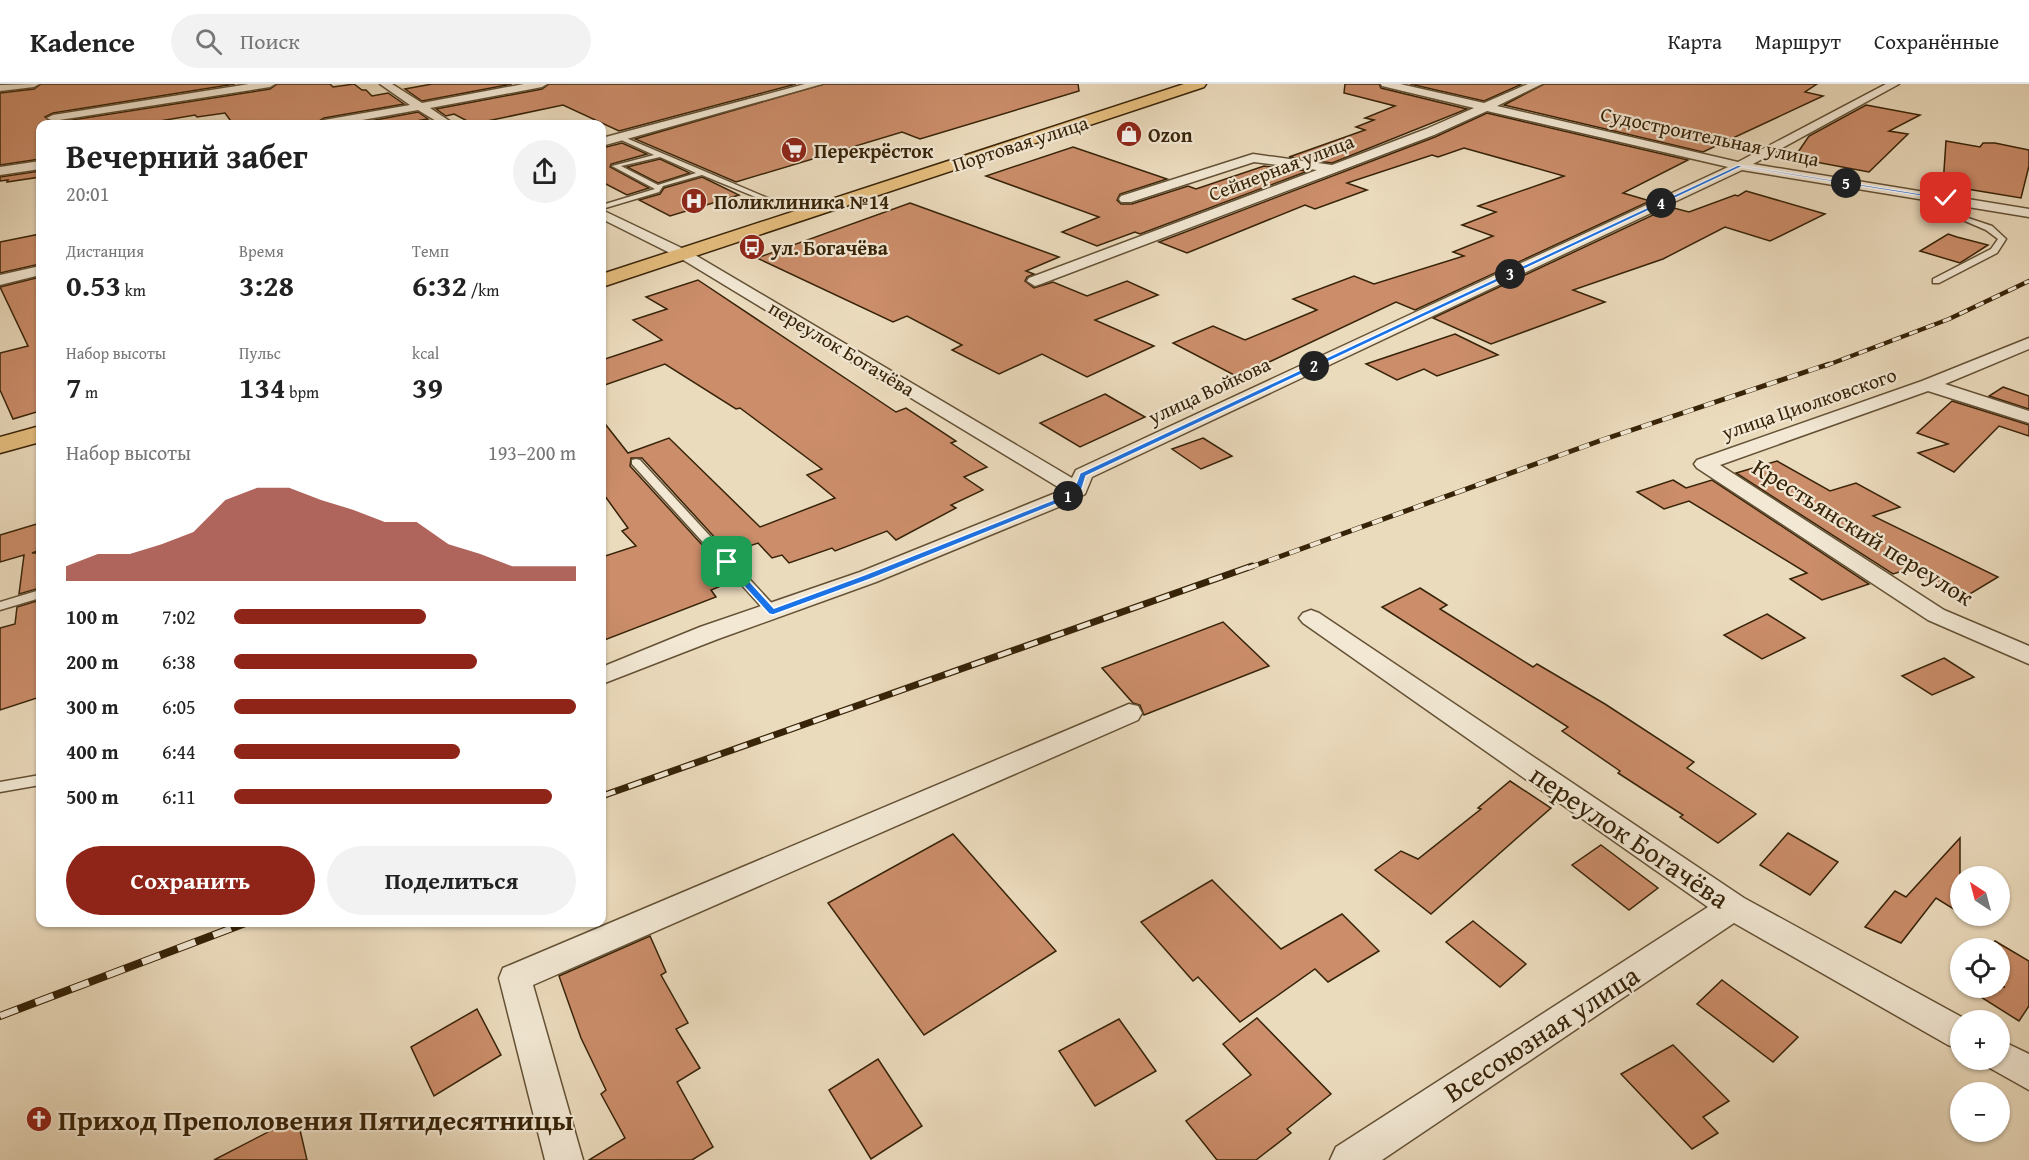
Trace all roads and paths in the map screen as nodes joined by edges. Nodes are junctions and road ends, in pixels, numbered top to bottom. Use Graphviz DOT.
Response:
graph roads {
  1 [pos="34,84"];
  2 [pos="270,84"];
  3 [pos="385,84"];
  4 [pos="542,84"];
  5 [pos="817,84"];
  6 [pos="1164,84"];
  7 [pos="1199,84"];
  8 [pos="1386,84"];
  9 [pos="1537,84"];
  10 [pos="1893,84"];
  11 [pos="0,88"];
  12 [pos="1486,107"];
  13 [pos="421,108"];
  14 [pos="53,118"];
  15 [pos="348,120"];
  16 [pos="441,120"];
  17 [pos="619,137"];
  18 [pos="606,141"];
  19 [pos="660,155"];
  20 [pos="36,166"];
  21 [pos="1740,166"];
  22 [pos="1334,168"];
  23 [pos="0,171"];
  24 [pos="702,173"];
  25 [pos="658,188"];
  26 [pos="1126,199"];
  27 [pos="1961,201"];
  28 [pos="606,206"];
  29 [pos="782,206"];
  30 [pos="2029,213"];
  31 [pos="606,216"];
  32 [pos="665,243"];
  33 [pos="685,255"];
  34 [pos="606,262"];
  35 [pos="36,272"];
  36 [pos="0,280"];
  37 [pos="1035,280"];
  38 [pos="606,281"];
  39 [pos="1936,281"];
  40 [pos="2029,343"];
  41 [pos="1928,385"];
  42 [pos="2029,417"];
  43 [pos="36,435"];
  44 [pos="0,445"];
  45 [pos="36,457"];
  46 [pos="636,462"];
  47 [pos="1704,464"];
  48 [pos="0,468"];
  49 [pos="1078,490"];
  50 [pos="36,595"];
  51 [pos="0,606"];
  52 [pos="773,612"];
  53 [pos="1311,618"];
  54 [pos="2029,656"];
  55 [pos="606,674"];
  56 [pos="1129,713"];
  57 [pos="36,781"];
  58 [pos="0,787"];
  59 [pos="1733,907"];
  60 [pos="1950,1028"];
  61 [pos="2010,1062"];
  62 [pos="2029,1073"];
  63 [pos="564,1160"];
  64 [pos="1348,1160"];
  1 -- 11 [label="street"];
  2 -- 14 [label="street"];
  3 -- 13 [label="street"];
  4 -- 13 [label="street"];
  5 -- 17 [label="street"];
  6 -- 29 [label="main road, Портовая улица"];
  7 -- 33 [label="main road, Портовая улица"];
  8 -- 12 [label="street, Судостроительная улица"];
  9 -- 12 [label="street, Сейнерная улица"];
  10 -- 21 [label="street, улица Войкова"];
  12 -- 21 [label="street, Судостроительная улица"];
  12 -- 22 [label="street, Сейнерная улица"];
  13 -- 15 [label="street"];
  13 -- 16 [label="street"];
  17 -- 18 [label="street"];
  17 -- 19 [label="lane"];
  19 -- 24 [label="lane"];
  19 -- 25 [label="lane"];
  20 -- 23 [label="street"];
  21 -- 27 [label="street, Судостроительная улица"];
  21 -- 49 [label="street, улица Войкова"];
  22 -- 26 [label="street"];
  22 -- 37 [label="street, Сейнерная улица"];
  24 -- 25 [label="lane"];
  24 -- 29 [label="lane"];
  25 -- 28 [label="lane"];
  27 -- 30 [label="street, Судостроительная улица"];
  27 -- 39 [label="lane"];
  29 -- 32 [label="main road, Портовая улица"];
  31 -- 32 [label="street, переулок Богачёва"];
  32 -- 33 [label="street, переулок Богачёва"];
  32 -- 34 [label="main road, Портовая улица"];
  33 -- 38 [label="main road, Портовая улица"];
  33 -- 49 [label="street, переулок Богачёва"];
  35 -- 36 [label="street"];
  40 -- 41 [label="street, улица Циолковского"];
  41 -- 42 [label="street, улица Циолковского"];
  41 -- 47 [label="street, улица Циолковского"];
  43 -- 44 [label="main road"];
  45 -- 48 [label="main road"];
  46 -- 52 [label="lane"];
  47 -- 54 [label="street, Крестьянский переулок"];
  49 -- 52 [label="street, улица Войкова"];
  50 -- 51 [label="lane"];
  52 -- 55 [label="street, улица Войкова"];
  53 -- 59 [label="street, переулок Богачёва"];
  56 -- 63 [label="street"];
  57 -- 58 [label="lane"];
  59 -- 60 [label="street, переулок Богачёва"];
  59 -- 64 [label="street, Всесоюзная улица"];
  61 -- 62 [label="street"];
}
